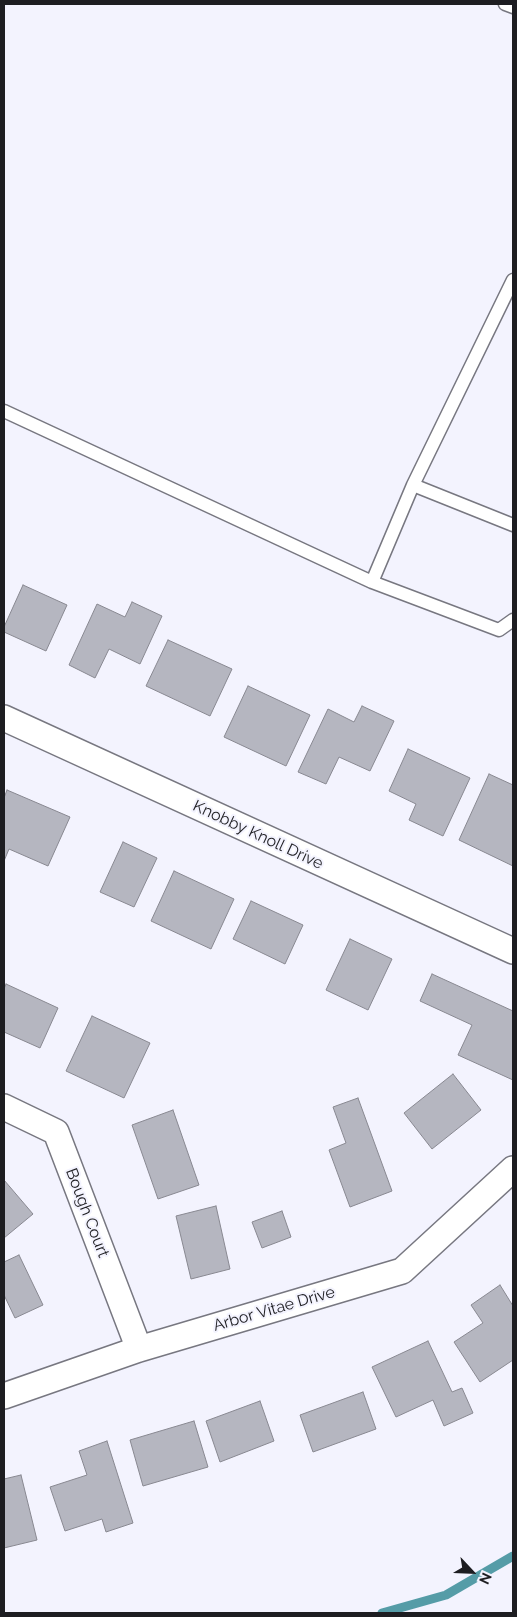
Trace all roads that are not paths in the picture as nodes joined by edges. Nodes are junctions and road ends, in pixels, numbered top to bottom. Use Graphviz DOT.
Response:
graph roads {
  1 [pos="505,4"];
  2 [pos="513,7"];
  3 [pos="513,280"];
  4 [pos="4,411"];
  5 [pos="413,485"];
  6 [pos="513,525"];
  7 [pos="372,582"];
  8 [pos="513,620"];
  9 [pos="4,718"];
  10 [pos="513,951"];
  11 [pos="4,1107"];
  12 [pos="513,1169"];
  13 [pos="139,1349"];
  14 [pos="4,1396"];
  1 -- 2 [label="lane"];
  3 -- 5 [label="lane"];
  4 -- 7 [label="lane"];
  5 -- 6 [label="lane"];
  5 -- 7 [label="lane"];
  7 -- 8 [label="lane"];
  9 -- 10 [label="street, Knobby Knoll Drive"];
  11 -- 13 [label="street, Bough Court"];
  12 -- 13 [label="street, Arbor Vitae Drive"];
  13 -- 14 [label="street, Arbor Vitae Drive"];
}
